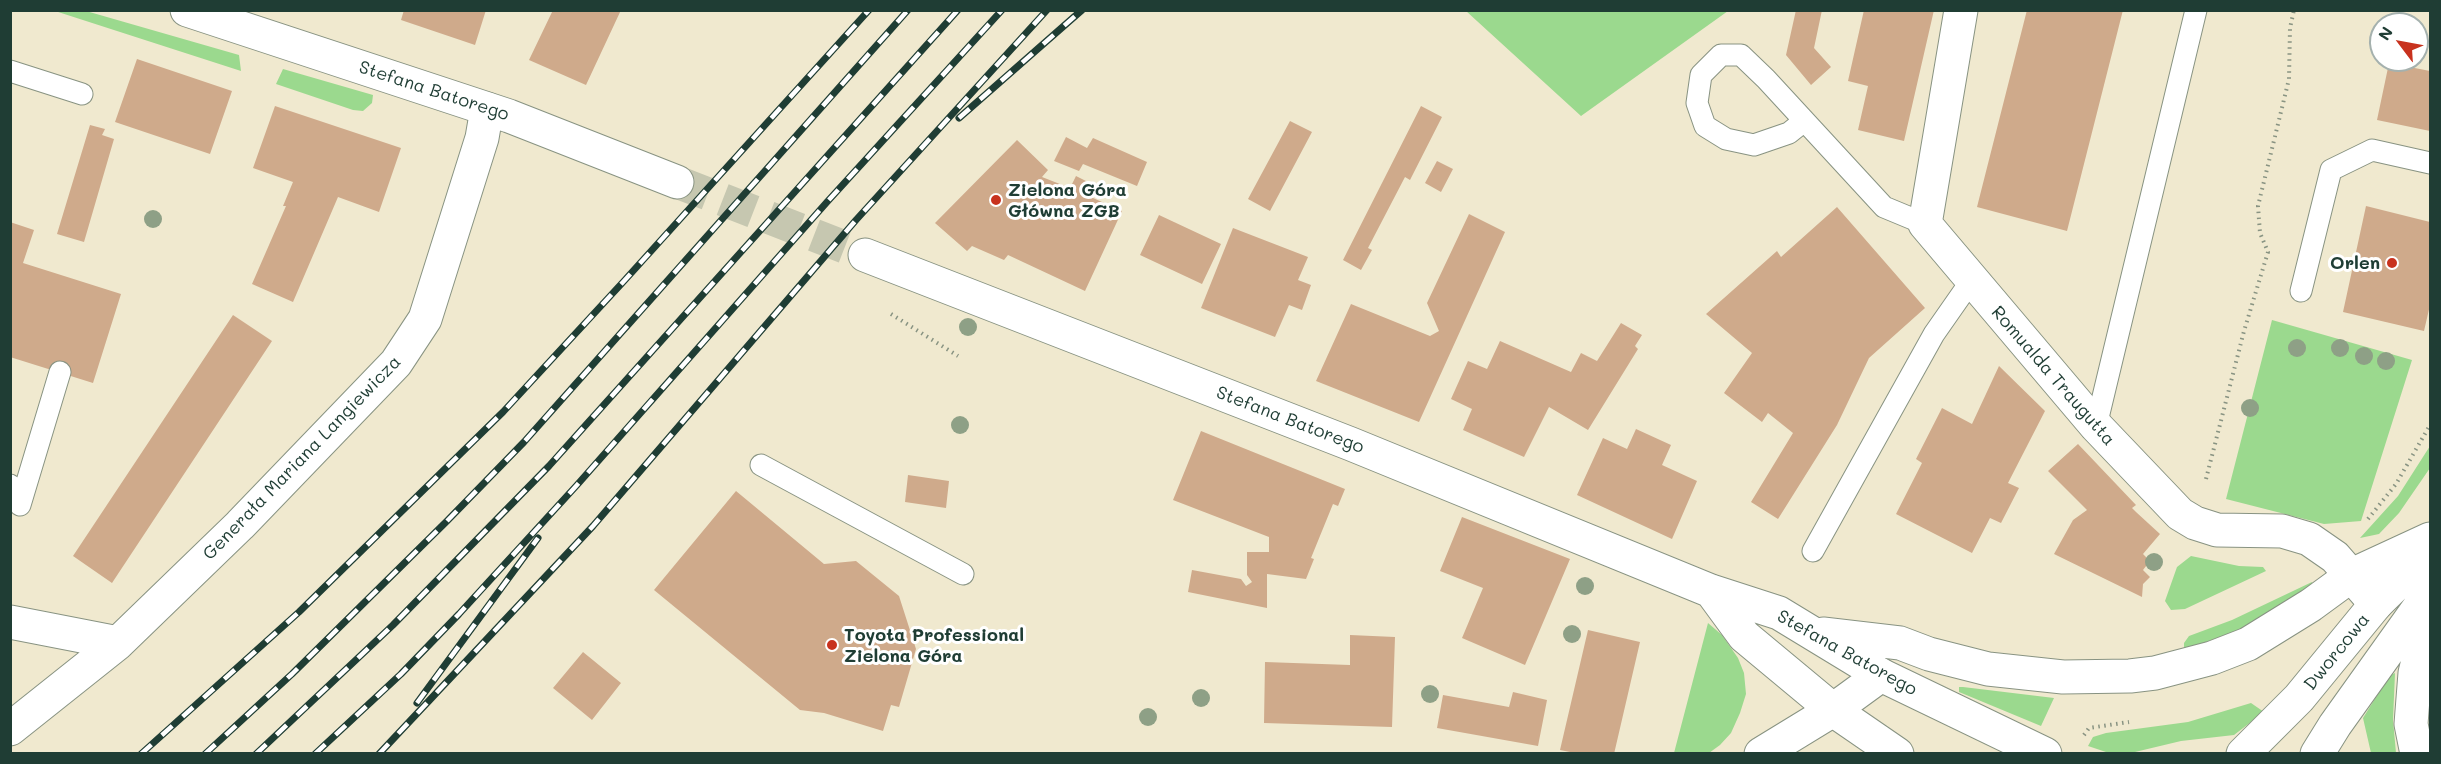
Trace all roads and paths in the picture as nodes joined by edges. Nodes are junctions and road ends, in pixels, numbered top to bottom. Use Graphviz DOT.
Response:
graph roads {
  1 [pos="187,10"];
  2 [pos="1961,10"];
  3 [pos="2196,10"];
  4 [pos="2294,10"];
  5 [pos="10,70"];
  6 [pos="82,94"];
  7 [pos="487,109"];
  8 [pos="1804,122"];
  9 [pos="2430,163"];
  10 [pos="677,182"];
  11 [pos="1925,224"];
  12 [pos="865,255"];
  13 [pos="1971,281"];
  14 [pos="2301,291"];
  15 [pos="888,312"];
  16 [pos="958,357"];
  17 [pos="60,372"];
  18 [pos="2096,426"];
  19 [pos="761,465"];
  20 [pos="10,485"];
  21 [pos="2195,523"];
  22 [pos="2430,539"];
  23 [pos="1813,551"];
  24 [pos="2430,551"];
  25 [pos="963,574"];
  26 [pos="2352,575"];
  27 [pos="2430,582"];
  28 [pos="1711,591"];
  29 [pos="2376,604"];
  30 [pos="2430,610"];
  31 [pos="10,622"];
  32 [pos="1813,633"];
  33 [pos="118,643"];
  34 [pos="1881,675"];
  35 [pos="1833,710"];
  36 [pos="10,729"];
  37 [pos="1761,753"];
  38 [pos="1897,753"];
  39 [pos="2045,753"];
  40 [pos="2243,753"];
  41 [pos="2318,753"];
  42 [pos="2417,753"];
  1 -- 7 [label="street, Stefana Batorego"];
  2 -- 11 [label="street"];
  3 -- 18 [label="lane"];
  4 -- 21 [label="path"];
  5 -- 6 [label="lane"];
  7 -- 10 [label="street, Stefana Batorego"];
  7 -- 33 [label="street, Generała Mariana Langiewicza"];
  8 -- 8 [label="lane"];
  8 -- 11 [label="lane"];
  9 -- 14 [label="lane"];
  11 -- 13 [label="street, Romualda Traugutta"];
  12 -- 28 [label="street, Stefana Batorego"];
  13 -- 18 [label="street, Romualda Traugutta"];
  13 -- 23 [label="lane"];
  15 -- 16 [label="path"];
  17 -- 20 [label="lane"];
  18 -- 21 [label="street, Romualda Traugutta"];
  19 -- 25 [label="lane"];
  21 -- 26 [label="street, Romualda Traugutta"];
  22 -- 26 [label="street"];
  24 -- 29 [label="street, Dworcowa"];
  26 -- 29 [label="street, Romualda Traugutta"];
  26 -- 32 [label="street"];
  27 -- 41 [label="street, Dworcowa"];
  28 -- 32 [label="street, Stefana Batorego"];
  28 -- 35 [label="street"];
  29 -- 40 [label="street, Dworcowa"];
  30 -- 42 [label="street"];
  31 -- 33 [label="street"];
  32 -- 34 [label="street, Stefana Batorego"];
  33 -- 36 [label="street, Generała Mariana Langiewicza"];
  34 -- 35 [label="street"];
  34 -- 39 [label="street, Stefana Batorego"];
  35 -- 37 [label="street"];
  35 -- 38 [label="street"];
}
